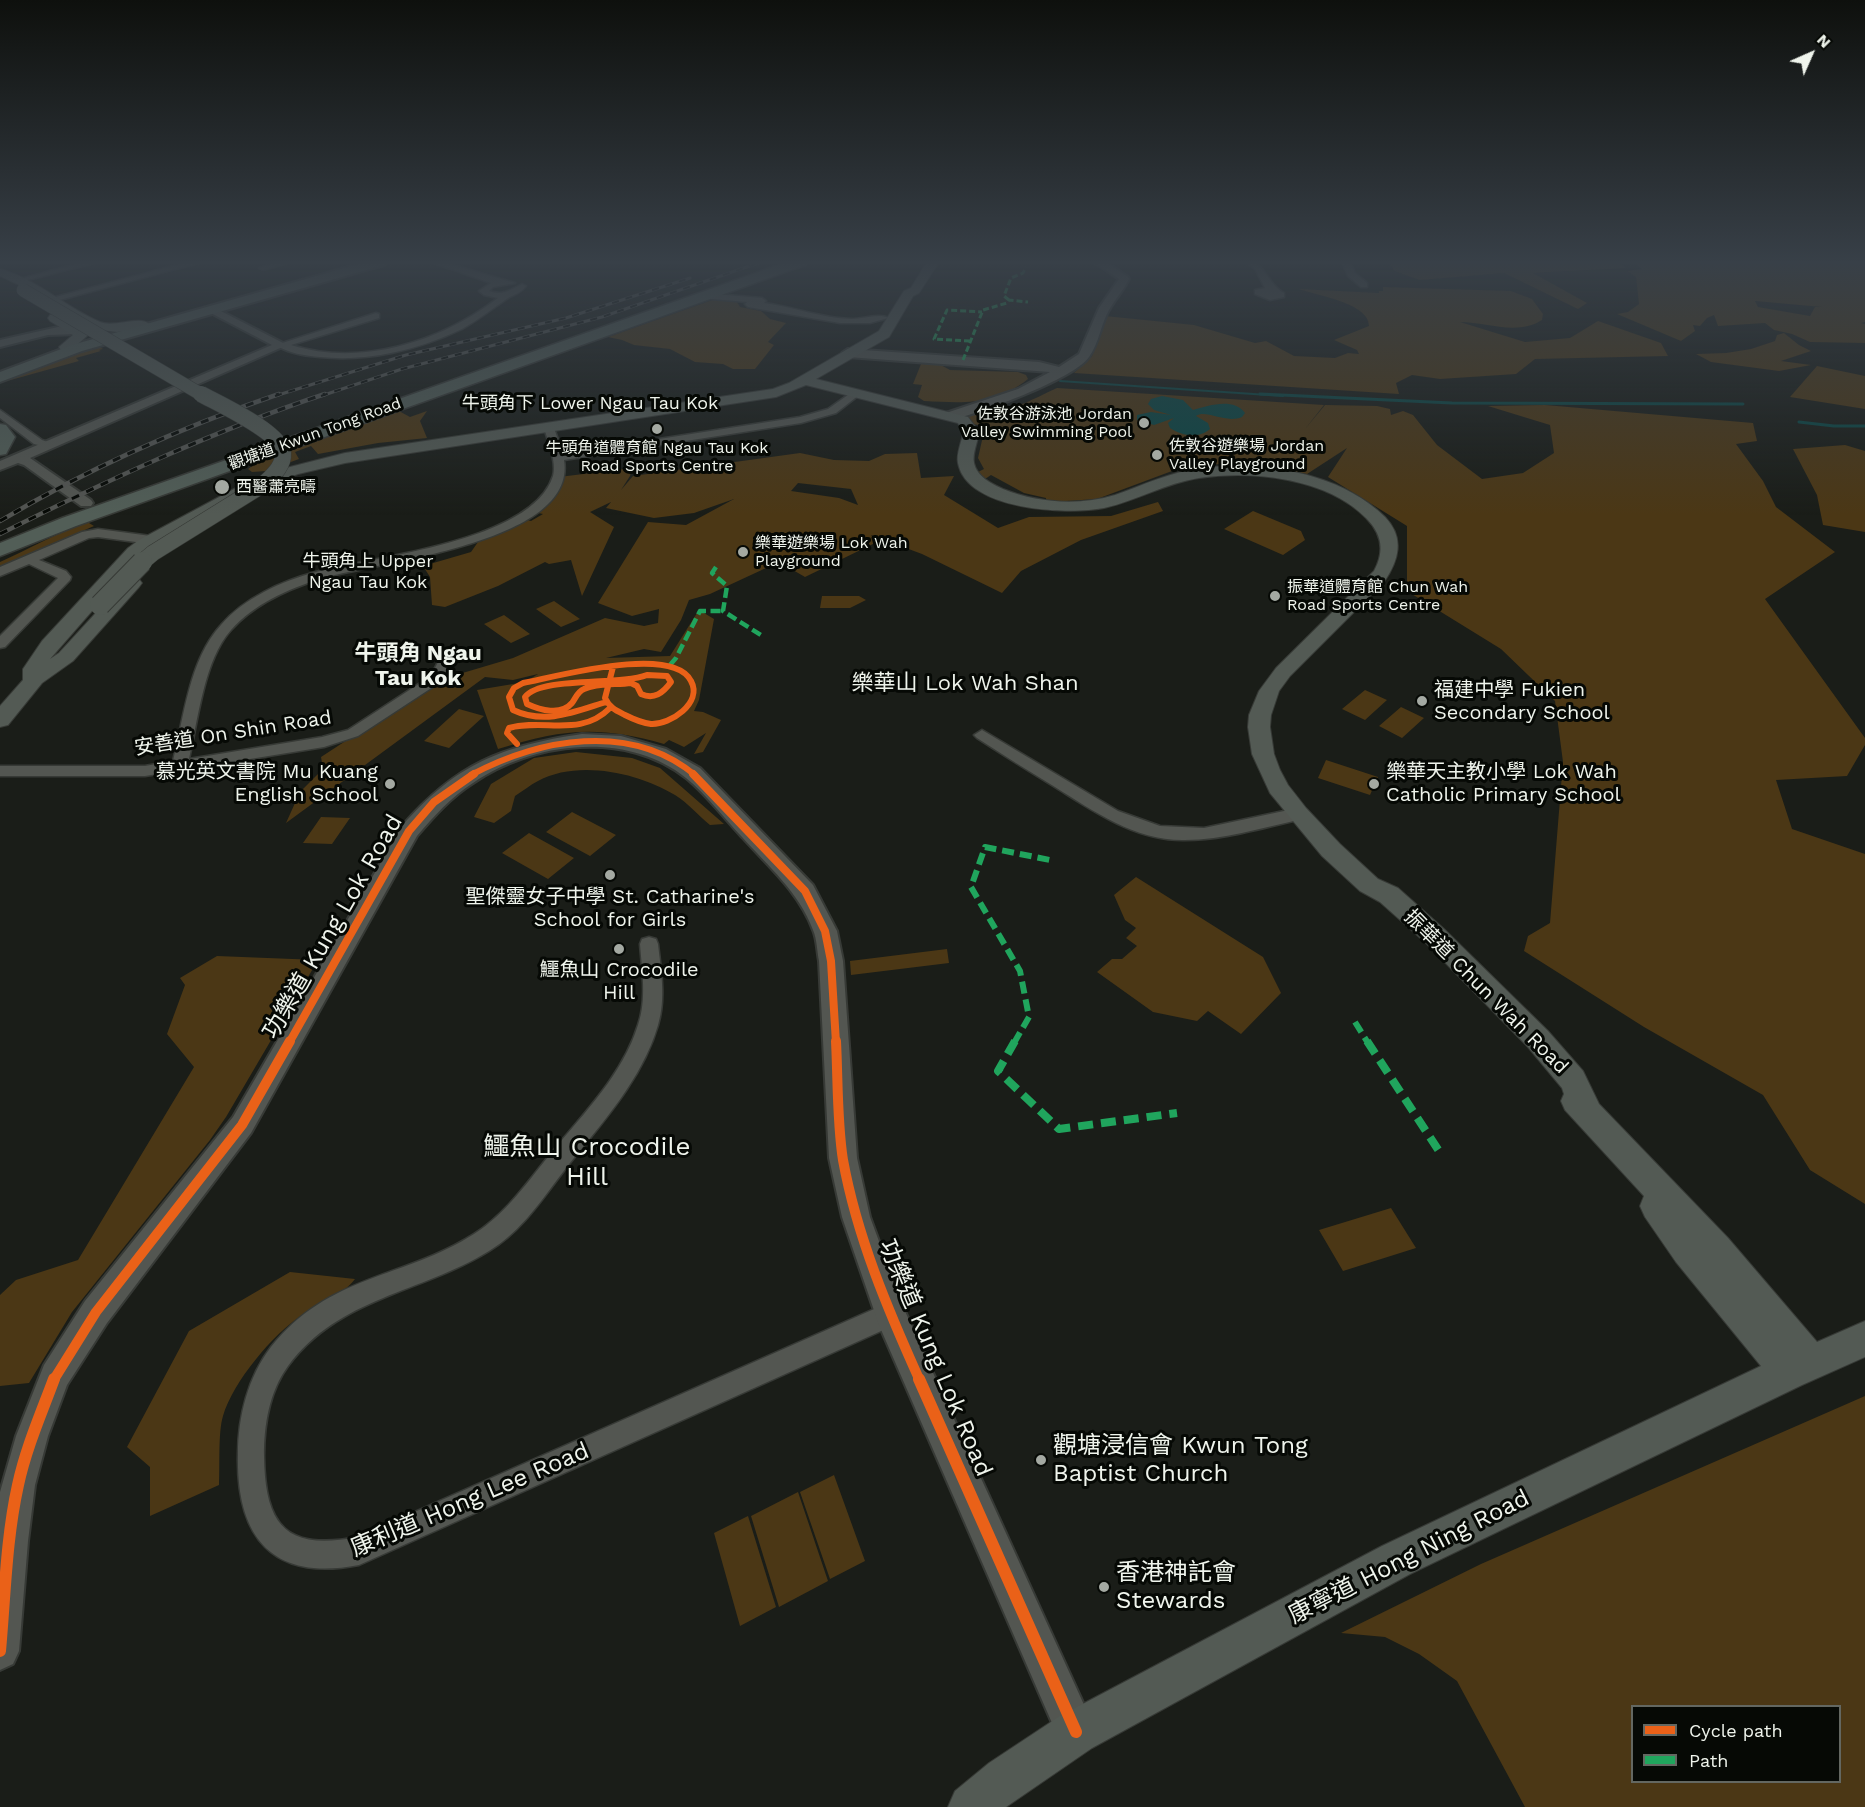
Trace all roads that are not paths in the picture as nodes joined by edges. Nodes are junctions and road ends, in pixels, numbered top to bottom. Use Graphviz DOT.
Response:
graph roads {
  1 [pos="66,346"];
  2 [pos="82,346"];
  3 [pos="123,346"];
  4 [pos="278,346"];
  5 [pos="285,346"];
  6 [pos="400,346"];
  7 [pos="535,346"];
  8 [pos="562,346"];
  9 [pos="859,346"];
  10 [pos="1088,346"];
  11 [pos="848,353"];
  12 [pos="1084,356"];
  13 [pos="1010,365"];
  14 [pos="1040,366"];
  15 [pos="0,370"];
  16 [pos="1055,375"];
  17 [pos="0,377"];
  18 [pos="804,380"];
  19 [pos="855,393"];
  20 [pos="0,413"];
  21 [pos="951,416"];
  22 [pos="549,428"];
  23 [pos="51,445"];
  24 [pos="251,457"];
  25 [pos="557,458"];
  26 [pos="18,459"];
  27 [pos="0,466"];
  28 [pos="194,477"];
  29 [pos="250,487"];
  30 [pos="86,502"];
  31 [pos="200,514"];
  32 [pos="0,535"];
  33 [pos="151,540"];
  34 [pos="0,550"];
  35 [pos="27,559"];
  36 [pos="0,572"];
  37 [pos="0,644"];
  38 [pos="445,661"];
  39 [pos="33,680"];
  40 [pos="0,720"];
  41 [pos="982,735"];
  42 [pos="180,765"];
  43 [pos="0,771"];
  44 [pos="1298,814"];
  45 [pos="649,944"];
  46 [pos="890,1314"];
  47 [pos="1865,1339"];
  48 [pos="1800,1367"];
  49 [pos="0,1651"];
  50 [pos="1076,1732"];
  51 [pos="971,1807"];
  1 -- 15 [label="main road"];
  2 -- 17 [label="main road"];
  3 -- 39 [label="main road, bridge"];
  4 -- 23 [label="street"];
  5 -- 6 [label="street"];
  7 -- 30 [label="highway, 觀塘道 Kwun Tong Road"];
  8 -- 24 [label="highway, 觀塘道 Kwun Tong Road"];
  9 -- 11 [label="main road"];
  10 -- 12 [label="street"];
  11 -- 13 [label="street"];
  11 -- 18 [label="main road"];
  12 -- 14 [label="street"];
  12 -- 16 [label="street"];
  13 -- 14 [label="street"];
  13 -- 16 [label="street"];
  14 -- 16 [label="street"];
  16 -- 21 [label="street"];
  18 -- 19 [label="main road"];
  18 -- 22 [label="main road"];
  19 -- 21 [label="main road"];
  19 -- 25 [label="street"];
  20 -- 23 [label="street"];
  21 -- 44 [label="main road, 振華道 Chun Wah Road"];
  22 -- 25 [label="street"];
  22 -- 29 [label="main road"];
  23 -- 26 [label="street"];
  24 -- 28 [label="highway, 觀塘道 Kwun Tong Road"];
  24 -- 29 [label="highway"];
  25 -- 42 [label="street"];
  26 -- 27 [label="street"];
  26 -- 30 [label="street"];
  28 -- 29 [label="highway"];
  28 -- 34 [label="highway, 觀塘道 Kwun Tong Road"];
  29 -- 31 [label="main road"];
  30 -- 32 [label="highway, 觀塘道 Kwun Tong Road"];
  31 -- 33 [label="main road"];
  31 -- 39 [label="main road"];
  33 -- 35 [label="street"];
  33 -- 39 [label="main road"];
  35 -- 36 [label="street"];
  35 -- 37 [label="street"];
  38 -- 42 [label="street, 安善道 On Shin Road"];
  39 -- 40 [label="main road"];
  41 -- 44 [label="street"];
  42 -- 43 [label="street, 安善道 On Shin Road"];
  44 -- 48 [label="main road, 振華道 Chun Wah Road"];
  45 -- 46 [label="street, 康利道 Hong Lee Road"];
  46 -- 49 [label="street, 功樂道 Kung Lok Road"];
  46 -- 50 [label="street, 功樂道 Kung Lok Road"];
  47 -- 48 [label="main road, 康寧道 Hong Ning Road"];
  48 -- 50 [label="main road, 康寧道 Hong Ning Road"];
  50 -- 51 [label="main road, 康寧道 Hong Ning Road"];
}
